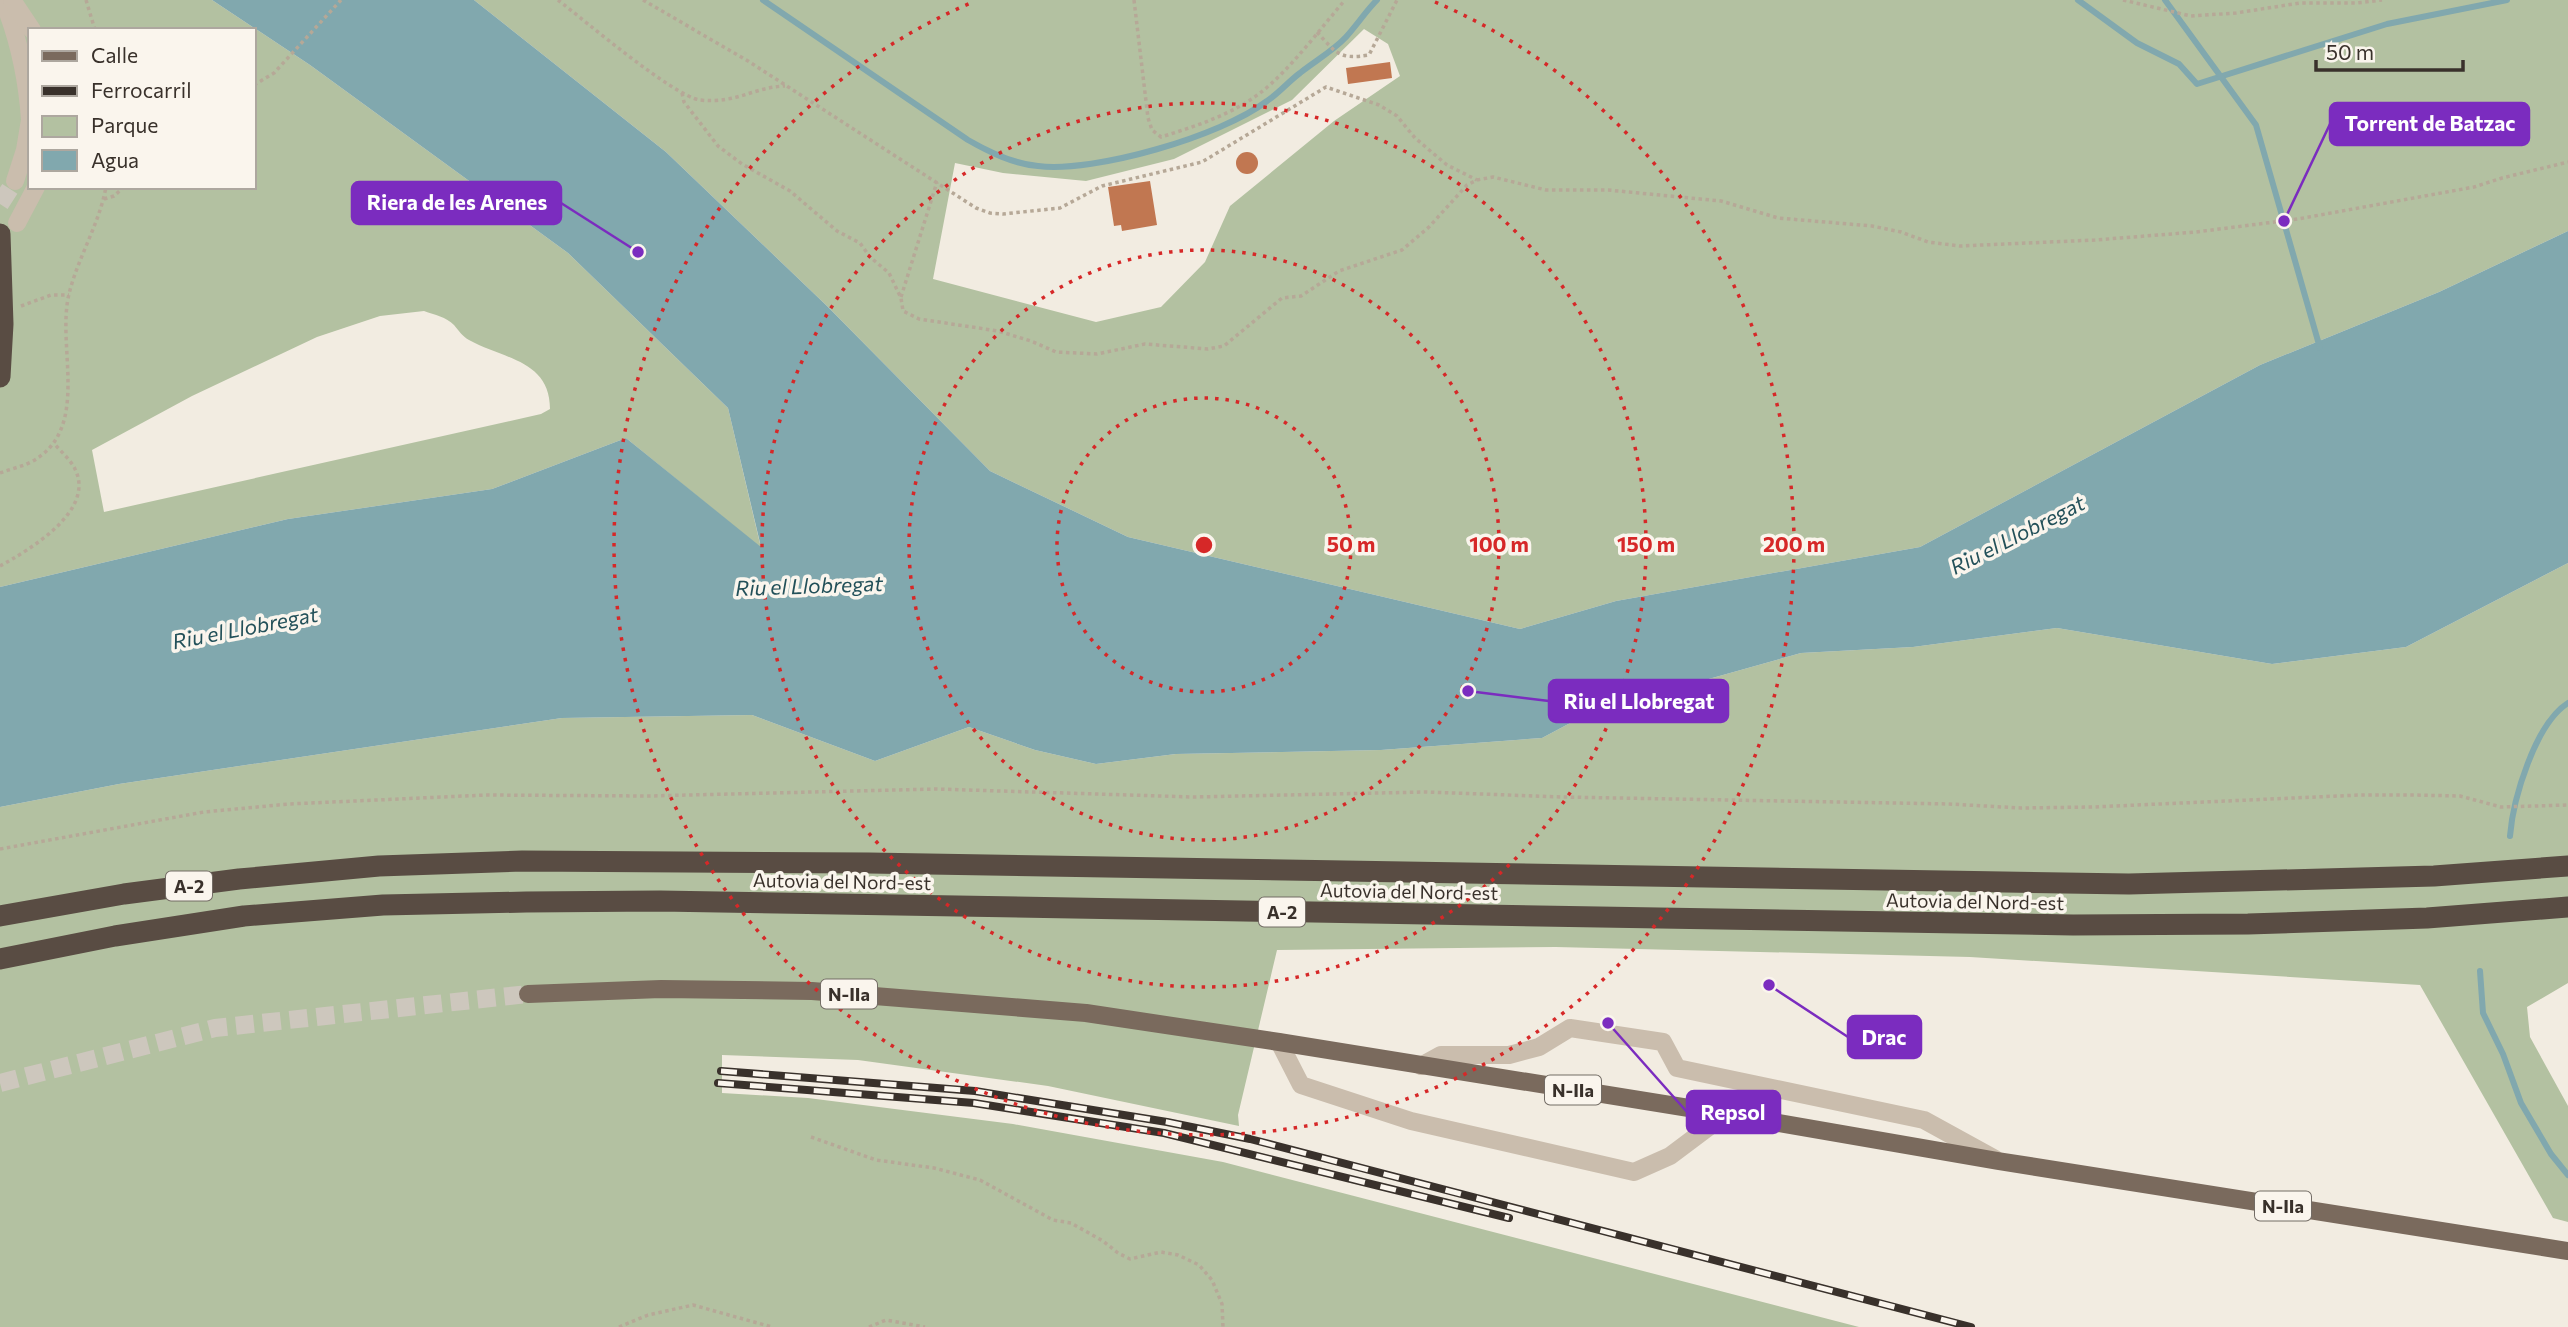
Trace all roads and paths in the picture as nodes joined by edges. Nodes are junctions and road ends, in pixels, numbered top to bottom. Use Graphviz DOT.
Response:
graph roads {
  1 [pos="3,0"];
  2 [pos="12,0"];
  3 [pos="86,0"];
  4 [pos="341,0"];
  5 [pos="558,0"];
  6 [pos="643,0"];
  7 [pos="1134,0"];
  8 [pos="1345,0"];
  9 [pos="1397,0"];
  10 [pos="2123,0"];
  11 [pos="2382,0"];
  12 [pos="31,28"];
  13 [pos="94,28"];
  14 [pos="1317,32"];
  15 [pos="256,84"];
  16 [pos="787,86"];
  17 [pos="682,93"];
  18 [pos="28,102"];
  19 [pos="28,131"];
  20 [pos="2568,162"];
  21 [pos="1477,180"];
  22 [pos="15,181"];
  23 [pos="937,182"];
  24 [pos="35,189"];
  25 [pos="106,189"];
  26 [pos="122,189"];
  27 [pos="104,199"];
  28 [pos="9,228"];
  29 [pos="69,295"];
  30 [pos="901,298"];
  31 [pos="19,307"];
  32 [pos="0,377"];
  33 [pos="54,443"];
  34 [pos="0,472"];
  35 [pos="0,566"];
  36 [pos="2568,805"];
  37 [pos="0,849"];
  38 [pos="2568,866"];
  39 [pos="2568,907"];
  40 [pos="0,916"];
  41 [pos="0,959"];
  42 [pos="528,995"];
  43 [pos="1279,1042"];
  44 [pos="1421,1066"];
  45 [pos="1726,1114"];
  46 [pos="811,1137"];
  47 [pos="1998,1161"];
  48 [pos="2568,1251"];
  49 [pos="619,1327"];
  50 [pos="772,1327"];
  51 [pos="869,1327"];
  52 [pos="925,1327"];
  53 [pos="1223,1327"];
  1 -- 18 [label="street"];
  2 -- 12 [label="street"];
  3 -- 13 [label="path"];
  4 -- 15 [label="path"];
  5 -- 17 [label="path"];
  6 -- 16 [label="path"];
  7 -- 14 [label="path"];
  8 -- 14 [label="path"];
  9 -- 14 [label="path"];
  10 -- 11 [label="path"];
  16 -- 17 [label="path"];
  16 -- 23 [label="path"];
  17 -- 30 [label="path"];
  19 -- 22 [label="street"];
  20 -- 21 [label="path"];
  21 -- 23 [label="path"];
  21 -- 30 [label="path"];
  23 -- 30 [label="path"];
  24 -- 28 [label="street"];
  25 -- 27 [label="path"];
  26 -- 27 [label="path"];
  27 -- 29 [label="path"];
  28 -- 32 [label="highway, bridge"];
  29 -- 31 [label="path"];
  29 -- 33 [label="path"];
  33 -- 34 [label="path"];
  33 -- 35 [label="path"];
  36 -- 37 [label="path"];
  38 -- 40 [label="highway, Autovia del Nord-est / A-2"];
  39 -- 41 [label="highway, Autovia del Nord-est / A-2"];
  42 -- 43 [label="main road, N-IIa"];
  43 -- 44 [label="main road, N-IIa"];
  43 -- 45 [label="street"];
  44 -- 45 [label="main road, N-IIa"];
  44 -- 47 [label="street"];
  45 -- 47 [label="main road, N-IIa"];
  46 -- 53 [label="path"];
  47 -- 48 [label="main road, N-IIa"];
  49 -- 50 [label="path"];
  51 -- 52 [label="path"];
}
